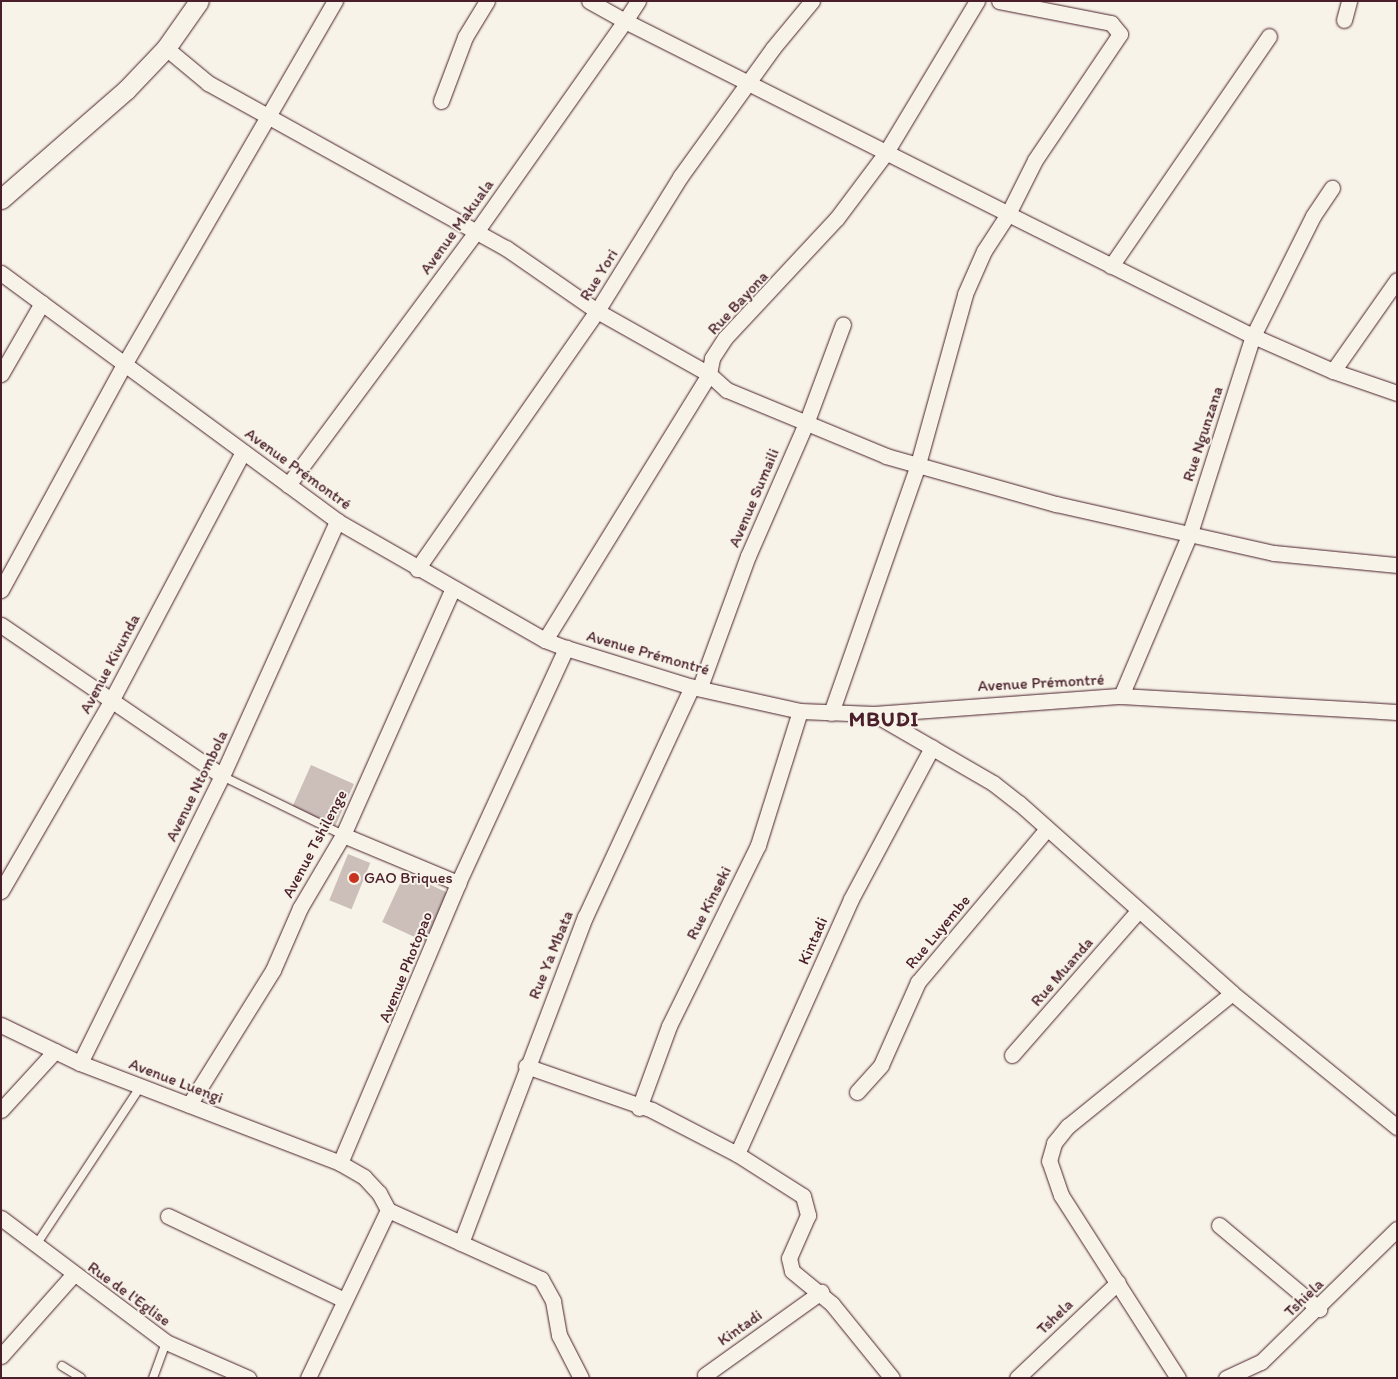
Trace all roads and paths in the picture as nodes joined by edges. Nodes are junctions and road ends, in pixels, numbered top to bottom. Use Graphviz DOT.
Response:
graph roads {
  1 [pos="335,1"];
  2 [pos="487,1"];
  3 [pos="589,1"];
  4 [pos="638,1"];
  5 [pos="812,1"];
  6 [pos="976,1"];
  7 [pos="999,1"];
  8 [pos="1349,1"];
  9 [pos="195,3"];
  10 [pos="1344,20"];
  11 [pos="625,21"];
  12 [pos="1269,36"];
  13 [pos="166,48"];
  14 [pos="749,82"];
  15 [pos="441,101"];
  16 [pos="266,118"];
  17 [pos="885,154"];
  18 [pos="1332,188"];
  19 [pos="1,199"];
  20 [pos="1008,214"];
  21 [pos="476,232"];
  22 [pos="1111,266"];
  23 [pos="1,273"];
  24 [pos="1397,280"];
  25 [pos="42,303"];
  26 [pos="597,311"];
  27 [pos="843,324"];
  28 [pos="1253,336"];
  29 [pos="124,363"];
  30 [pos="1333,371"];
  31 [pos="1,374"];
  32 [pos="709,374"];
  33 [pos="1397,393"];
  34 [pos="807,421"];
  35 [pos="243,452"];
  36 [pos="918,464"];
  37 [pos="288,485"];
  38 [pos="337,521"];
  39 [pos="1188,536"];
  40 [pos="1397,565"];
  41 [pos="417,569"];
  42 [pos="453,588"];
  43 [pos="1,590"];
  44 [pos="1,625"];
  45 [pos="545,640"];
  46 [pos="566,648"];
  47 [pos="696,687"];
  48 [pos="1121,696"];
  49 [pos="110,701"];
  50 [pos="800,712"];
  51 [pos="1397,712"];
  52 [pos="831,713"];
  53 [pos="874,714"];
  54 [pos="932,747"];
  55 [pos="222,776"];
  56 [pos="1046,830"];
  57 [pos="343,835"];
  58 [pos="458,882"];
  59 [pos="1,891"];
  60 [pos="1138,911"];
  61 [pos="1232,993"];
  62 [pos="1,1025"];
  63 [pos="55,1051"];
  64 [pos="1012,1055"];
  65 [pos="80,1063"];
  66 [pos="526,1066"];
  67 [pos="141,1086"];
  68 [pos="857,1092"];
  69 [pos="189,1105"];
  70 [pos="638,1108"];
  71 [pos="1,1110"];
  72 [pos="1397,1126"];
  73 [pos="737,1154"];
  74 [pos="340,1163"];
  75 [pos="388,1210"];
  76 [pos="168,1216"];
  77 [pos="1,1218"];
  78 [pos="1219,1225"];
  79 [pos="1397,1229"];
  80 [pos="461,1244"];
  81 [pos="34,1246"];
  82 [pos="73,1275"];
  83 [pos="1118,1282"];
  84 [pos="820,1292"];
  85 [pos="342,1299"];
  86 [pos="1319,1309"];
  87 [pos="166,1342"];
  88 [pos="1,1356"];
  89 [pos="62,1366"];
  90 [pos="704,1375"];
  91 [pos="80,1378"];
  92 [pos="153,1378"];
  93 [pos="248,1378"];
  94 [pos="308,1378"];
  95 [pos="581,1378"];
  96 [pos="892,1378"];
  97 [pos="1017,1378"];
  98 [pos="1178,1378"];
  99 [pos="1226,1378"];
  1 -- 16 [label="street"];
  2 -- 15 [label="street"];
  3 -- 11 [label="street"];
  4 -- 11 [label="street, Avenue Makuala"];
  5 -- 14 [label="street, Rue Yori"];
  6 -- 17 [label="street, Rue Bayona"];
  7 -- 20 [label="street"];
  8 -- 10 [label="street"];
  9 -- 13 [label="street"];
  11 -- 14 [label="street"];
  11 -- 21 [label="street, Avenue Makuala"];
  12 -- 22 [label="street"];
  13 -- 16 [label="street"];
  13 -- 19 [label="street"];
  14 -- 17 [label="street"];
  14 -- 26 [label="street, Rue Yori"];
  16 -- 21 [label="street"];
  16 -- 29 [label="street"];
  17 -- 20 [label="street"];
  17 -- 32 [label="street, Rue Bayona"];
  18 -- 28 [label="street, Rue Ngunzana"];
  20 -- 22 [label="street"];
  20 -- 36 [label="street"];
  21 -- 26 [label="street"];
  21 -- 37 [label="street, Avenue Makuala"];
  22 -- 28 [label="street"];
  23 -- 25 [label="street, Avenue Prémontré"];
  24 -- 30 [label="street"];
  25 -- 29 [label="street, Avenue Prémontré"];
  25 -- 31 [label="street"];
  26 -- 32 [label="street"];
  26 -- 41 [label="street, Rue Yori"];
  27 -- 34 [label="street, Avenue Sumaili"];
  28 -- 30 [label="street"];
  28 -- 39 [label="street, Rue Ngunzana"];
  29 -- 35 [label="street, Avenue Prémontré"];
  29 -- 43 [label="street"];
  30 -- 33 [label="street"];
  32 -- 34 [label="street"];
  32 -- 45 [label="street, Rue Bayona"];
  34 -- 36 [label="street"];
  34 -- 47 [label="street, Avenue Sumaili"];
  35 -- 37 [label="street, Avenue Prémontré"];
  35 -- 49 [label="street, Avenue Kivunda"];
  36 -- 39 [label="street"];
  36 -- 52 [label="street"];
  37 -- 38 [label="street, Avenue Prémontré"];
  38 -- 41 [label="street, Avenue Prémontré"];
  38 -- 55 [label="street, Avenue Ntombola"];
  39 -- 40 [label="street"];
  39 -- 48 [label="street, Rue Ngunzana"];
  41 -- 42 [label="street, Avenue Prémontré"];
  42 -- 45 [label="street, Avenue Prémontré"];
  42 -- 57 [label="street, Avenue Tshilenge"];
  44 -- 49 [label="street"];
  45 -- 46 [label="street, Avenue Prémontré"];
  46 -- 47 [label="street, Avenue Prémontré"];
  46 -- 58 [label="street, Avenue Photopao"];
  47 -- 50 [label="street, Avenue Prémontré"];
  47 -- 66 [label="street, Rue Ya Mbata"];
  48 -- 51 [label="street, Avenue Prémontré"];
  48 -- 53 [label="street, Avenue Prémontré"];
  49 -- 55 [label="street"];
  49 -- 59 [label="street, Avenue Kivunda"];
  50 -- 52 [label="street, Avenue Prémontré"];
  50 -- 70 [label="street, Rue Kinseki"];
  52 -- 53 [label="street, Avenue Prémontré"];
  53 -- 54 [label="street"];
  54 -- 56 [label="street"];
  54 -- 73 [label="street, Kintadi"];
  55 -- 57 [label="lane"];
  55 -- 65 [label="street, Avenue Ntombola"];
  56 -- 60 [label="street"];
  56 -- 68 [label="street, Rue Luyembe"];
  57 -- 58 [label="street"];
  57 -- 69 [label="street, Avenue Tshilenge"];
  58 -- 74 [label="street, Avenue Photopao"];
  60 -- 61 [label="street"];
  60 -- 64 [label="street, Rue Muanda"];
  61 -- 72 [label="street"];
  61 -- 83 [label="street"];
  62 -- 63 [label="street, Avenue Luengi"];
  63 -- 65 [label="street, Avenue Luengi"];
  63 -- 71 [label="street"];
  65 -- 67 [label="street, Avenue Luengi"];
  66 -- 70 [label="street"];
  66 -- 80 [label="street, Rue Ya Mbata"];
  67 -- 69 [label="street, Avenue Luengi"];
  67 -- 81 [label="lane"];
  69 -- 74 [label="street, Avenue Luengi"];
  70 -- 73 [label="street"];
  73 -- 84 [label="street"];
  74 -- 75 [label="street, Avenue Luengi"];
  75 -- 80 [label="street"];
  75 -- 85 [label="street"];
  76 -- 85 [label="street"];
  77 -- 81 [label="street, Rue de l'Eglise"];
  78 -- 86 [label="street"];
  79 -- 86 [label="street, Tshiela"];
  80 -- 95 [label="street"];
  81 -- 82 [label="street, Rue de l'Eglise"];
  82 -- 87 [label="street, Rue de l'Eglise"];
  82 -- 88 [label="street"];
  83 -- 97 [label="street, Tshela"];
  83 -- 98 [label="street"];
  84 -- 90 [label="street, Kintadi"];
  84 -- 96 [label="street"];
  85 -- 94 [label="street"];
  86 -- 99 [label="street, Tshiela"];
  87 -- 92 [label="lane"];
  87 -- 93 [label="street, Rue de l'Eglise"];
  89 -- 91 [label="lane"];
}
